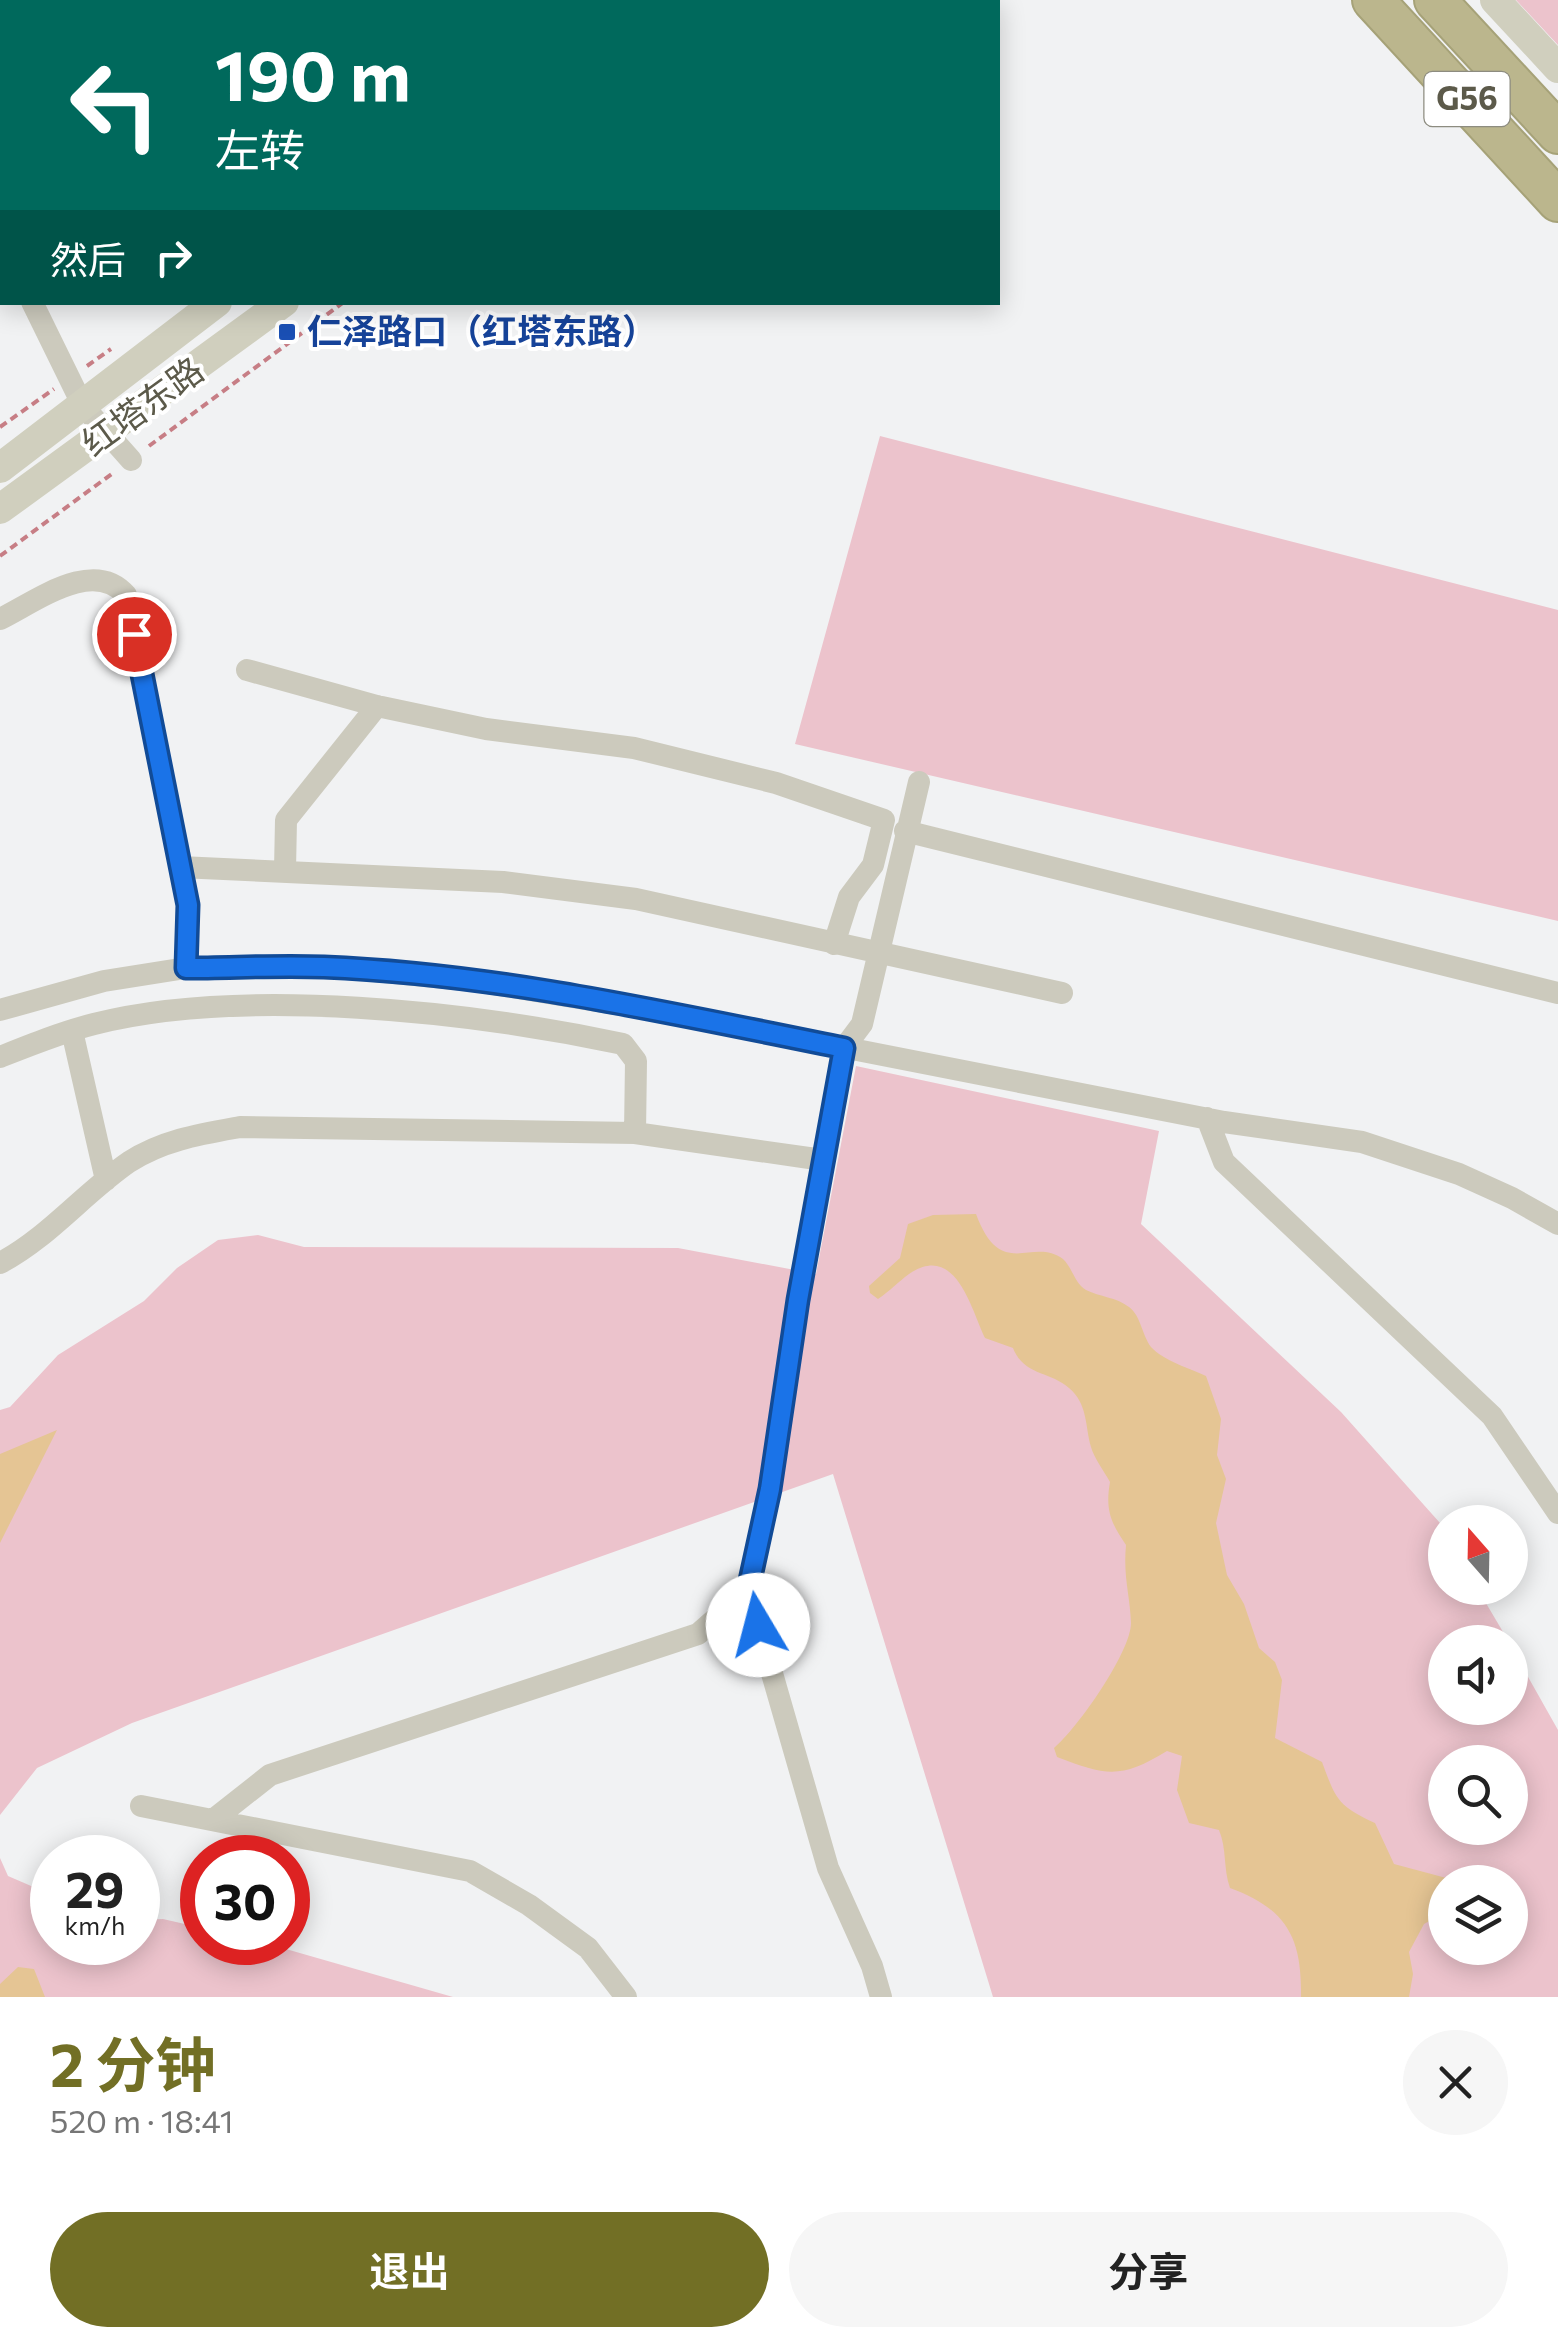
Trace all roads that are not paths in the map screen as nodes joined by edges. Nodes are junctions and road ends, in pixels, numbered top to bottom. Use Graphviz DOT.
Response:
graph roads {
  1 [pos="1373,0"];
  2 [pos="1436,0"];
  3 [pos="1495,0"];
  4 [pos="1558,68"];
  5 [pos="1558,133"];
  6 [pos="1558,201"];
  7 [pos="33,305"];
  8 [pos="213,305"];
  9 [pos="280,305"];
  10 [pos="83,406"];
  11 [pos="106,433"];
  12 [pos="131,460"];
  13 [pos="0,468"];
  14 [pos="0,509"];
  15 [pos="0,620"];
  16 [pos="247,670"];
  17 [pos="377,706"];
  18 [pos="918,782"];
  19 [pos="905,831"];
  20 [pos="180,867"];
  21 [pos="285,870"];
  22 [pos="834,944"];
  23 [pos="878,954"];
  24 [pos="186,968"];
  25 [pos="1062,993"];
  26 [pos="1558,993"];
  27 [pos="0,1010"];
  28 [pos="72,1031"];
  29 [pos="844,1048"];
  30 [pos="0,1056"];
  31 [pos="1207,1118"];
  32 [pos="634,1133"];
  33 [pos="823,1160"];
  34 [pos="106,1180"];
  35 [pos="1558,1224"];
  36 [pos="0,1263"];
  37 [pos="1558,1513"];
  38 [pos="748,1590"];
  39 [pos="141,1806"];
  40 [pos="213,1820"];
  41 [pos="626,1997"];
  42 [pos="882,1997"];
  1 -- 6 [label="highway, G56"];
  2 -- 5 [label="highway, G56"];
  3 -- 4 [label="main road"];
  7 -- 10 [label="street"];
  8 -- 10 [label="main road, 红塔东路"];
  9 -- 11 [label="main road, 红塔东路"];
  10 -- 11 [label="street"];
  10 -- 13 [label="main road, 红塔东路"];
  11 -- 12 [label="street"];
  11 -- 14 [label="main road, 红塔东路"];
  15 -- 20 [label="street"];
  16 -- 17 [label="street"];
  17 -- 21 [label="street"];
  17 -- 22 [label="street"];
  18 -- 19 [label="street"];
  19 -- 23 [label="street"];
  19 -- 26 [label="street"];
  20 -- 21 [label="street"];
  20 -- 24 [label="street"];
  21 -- 22 [label="street"];
  22 -- 23 [label="street"];
  23 -- 25 [label="street"];
  23 -- 29 [label="street"];
  24 -- 27 [label="street"];
  24 -- 29 [label="street"];
  28 -- 30 [label="street"];
  28 -- 32 [label="street"];
  28 -- 34 [label="street"];
  29 -- 31 [label="street"];
  29 -- 33 [label="street"];
  31 -- 35 [label="street"];
  31 -- 37 [label="street"];
  32 -- 33 [label="street"];
  32 -- 34 [label="street"];
  33 -- 38 [label="street"];
  34 -- 36 [label="street"];
  38 -- 40 [label="street"];
  38 -- 42 [label="street"];
  39 -- 40 [label="street"];
  40 -- 41 [label="street"];
}
